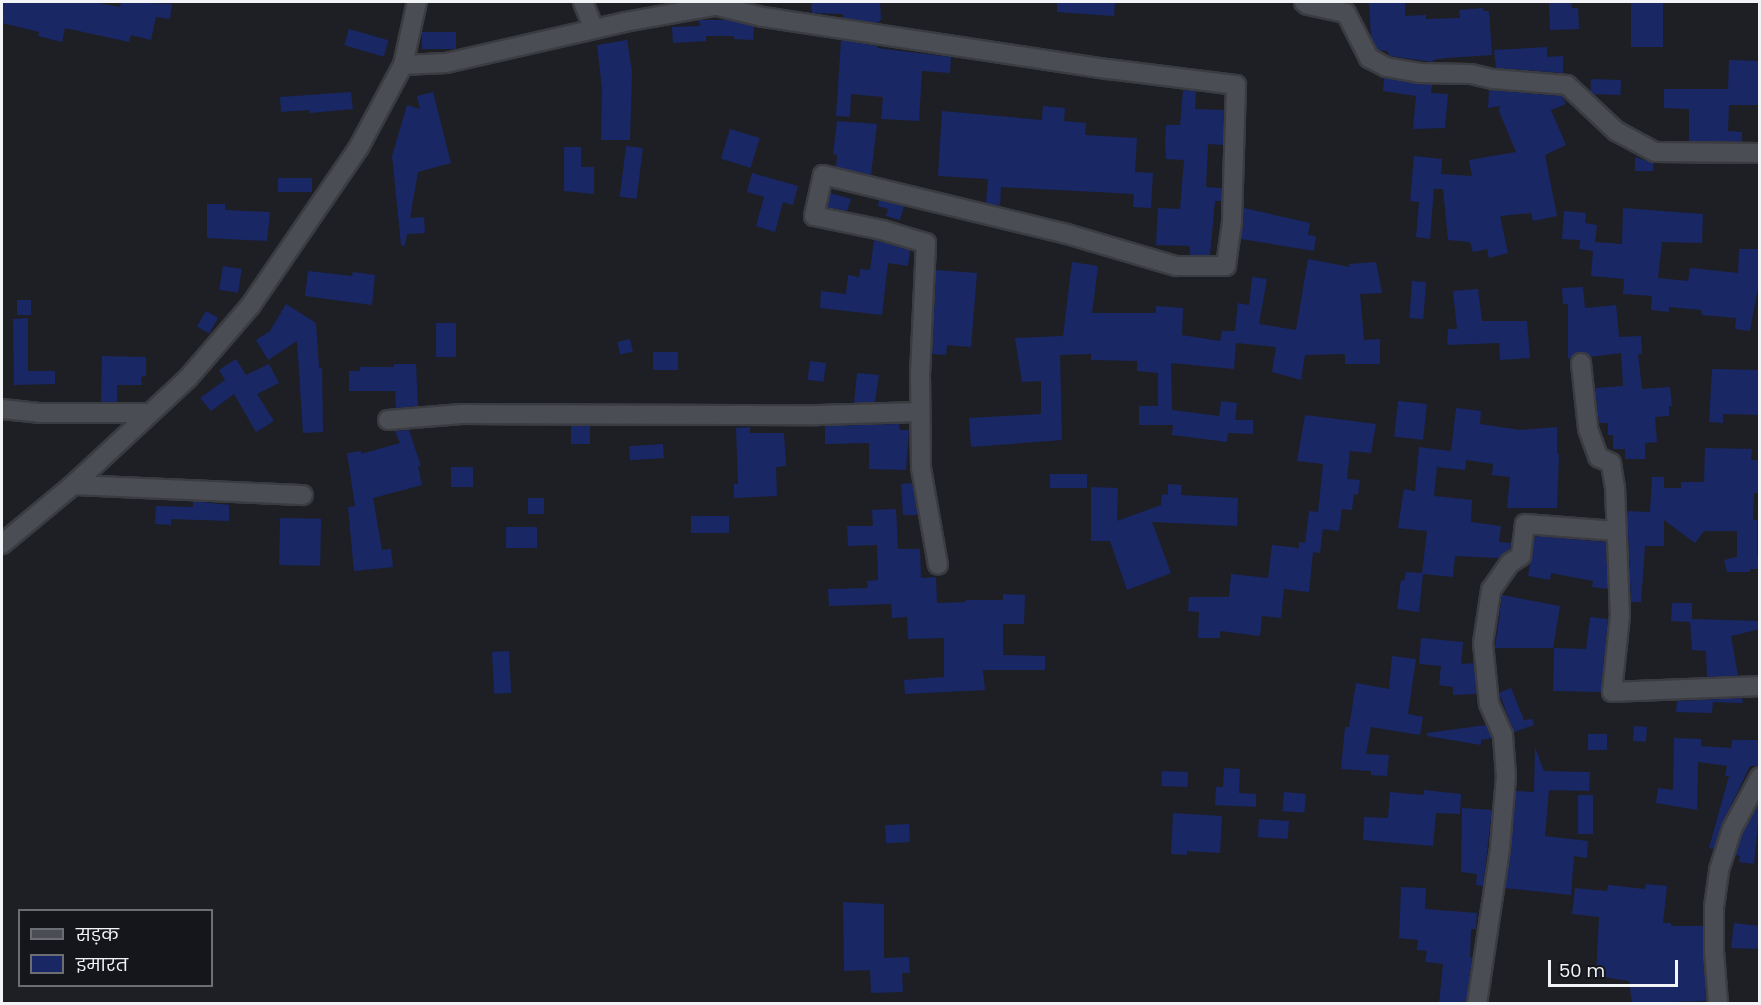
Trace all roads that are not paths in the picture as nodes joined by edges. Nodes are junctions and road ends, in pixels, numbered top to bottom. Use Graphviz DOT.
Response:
graph roads {
  1 [pos="417,2"];
  2 [pos="583,2"];
  3 [pos="1304,2"];
  4 [pos="728,4"];
  5 [pos="594,28"];
  6 [pos="403,65"];
  7 [pos="1760,153"];
  8 [pos="1581,363"];
  9 [pos="2,409"];
  10 [pos="920,412"];
  11 [pos="150,413"];
  12 [pos="388,420"];
  13 [pos="73,485"];
  14 [pos="303,495"];
  15 [pos="1616,531"];
  16 [pos="2,544"];
  17 [pos="938,565"];
  18 [pos="1760,686"];
  19 [pos="1760,777"];
  20 [pos="1478,1004"];
  21 [pos="1718,1004"];
  1 -- 6 [label="street"];
  2 -- 5 [label="street"];
  3 -- 7 [label="street"];
  4 -- 5 [label="street"];
  4 -- 10 [label="street"];
  5 -- 6 [label="street"];
  6 -- 11 [label="street"];
  8 -- 15 [label="street"];
  9 -- 11 [label="street"];
  10 -- 12 [label="street"];
  10 -- 17 [label="street"];
  11 -- 13 [label="street"];
  13 -- 14 [label="street"];
  13 -- 16 [label="street"];
  15 -- 18 [label="street"];
  15 -- 20 [label="street"];
  19 -- 21 [label="street"];
}
